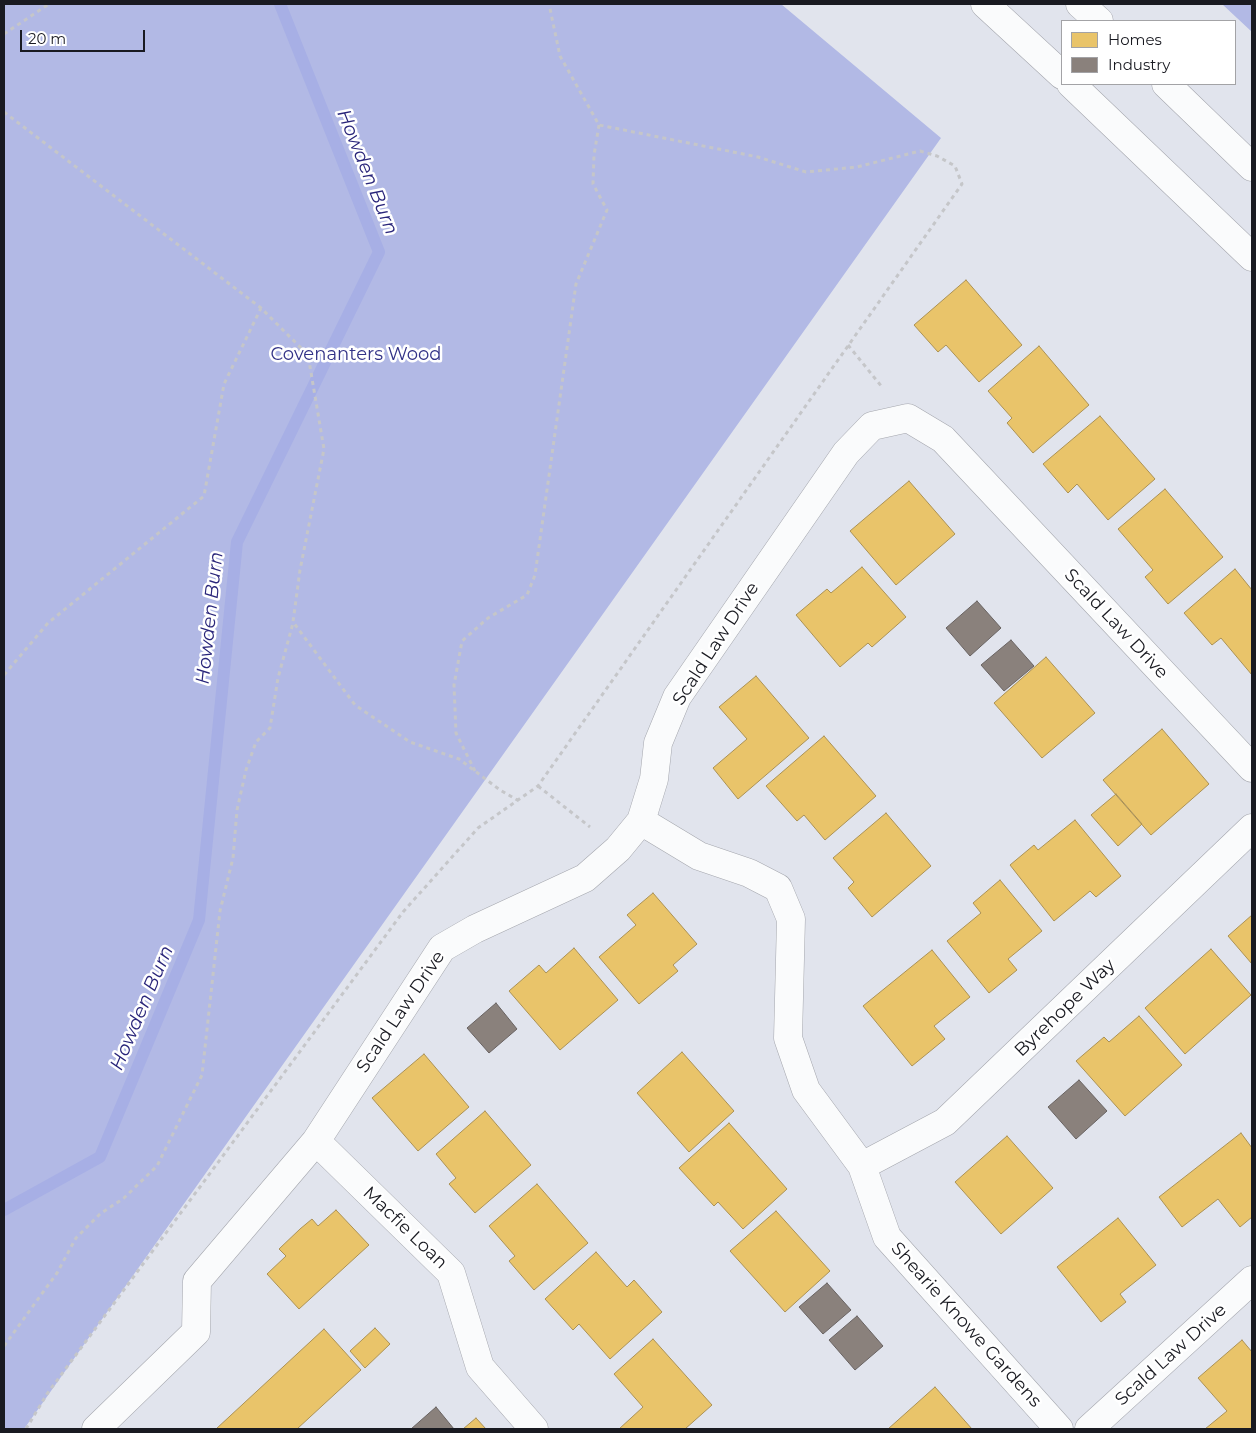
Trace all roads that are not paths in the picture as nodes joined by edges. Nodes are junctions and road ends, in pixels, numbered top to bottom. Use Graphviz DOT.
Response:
graph roads {
  1 [pos="985,4"];
  2 [pos="1080,4"];
  3 [pos="1098,20"];
  4 [pos="1061,75"];
  5 [pos="1072,85"];
  6 [pos="1167,85"];
  7 [pos="1252,167"];
  8 [pos="1252,257"];
  9 [pos="1252,768"];
  10 [pos="641,821"];
  11 [pos="1252,828"];
  12 [pos="316,1140"];
  13 [pos="862,1166"];
  14 [pos="1252,1280"];
  15 [pos="96,1429"];
  16 [pos="534,1429"];
  17 [pos="1060,1429"];
  18 [pos="1089,1429"];
  1 -- 4 [label="main road"];
  2 -- 3 [label="main road"];
  5 -- 8 [label="main road"];
  6 -- 7 [label="main road"];
  9 -- 10 [label="main road, Scald Law Drive"];
  10 -- 12 [label="main road, Scald Law Drive"];
  10 -- 13 [label="main road, Shearie Knowe Gardens"];
  11 -- 13 [label="main road, Byrehope Way"];
  12 -- 15 [label="main road, Scald Law Drive"];
  12 -- 16 [label="main road, Macfie Loan"];
  13 -- 17 [label="main road, Shearie Knowe Gardens"];
  14 -- 18 [label="main road, Scald Law Drive"];
}
